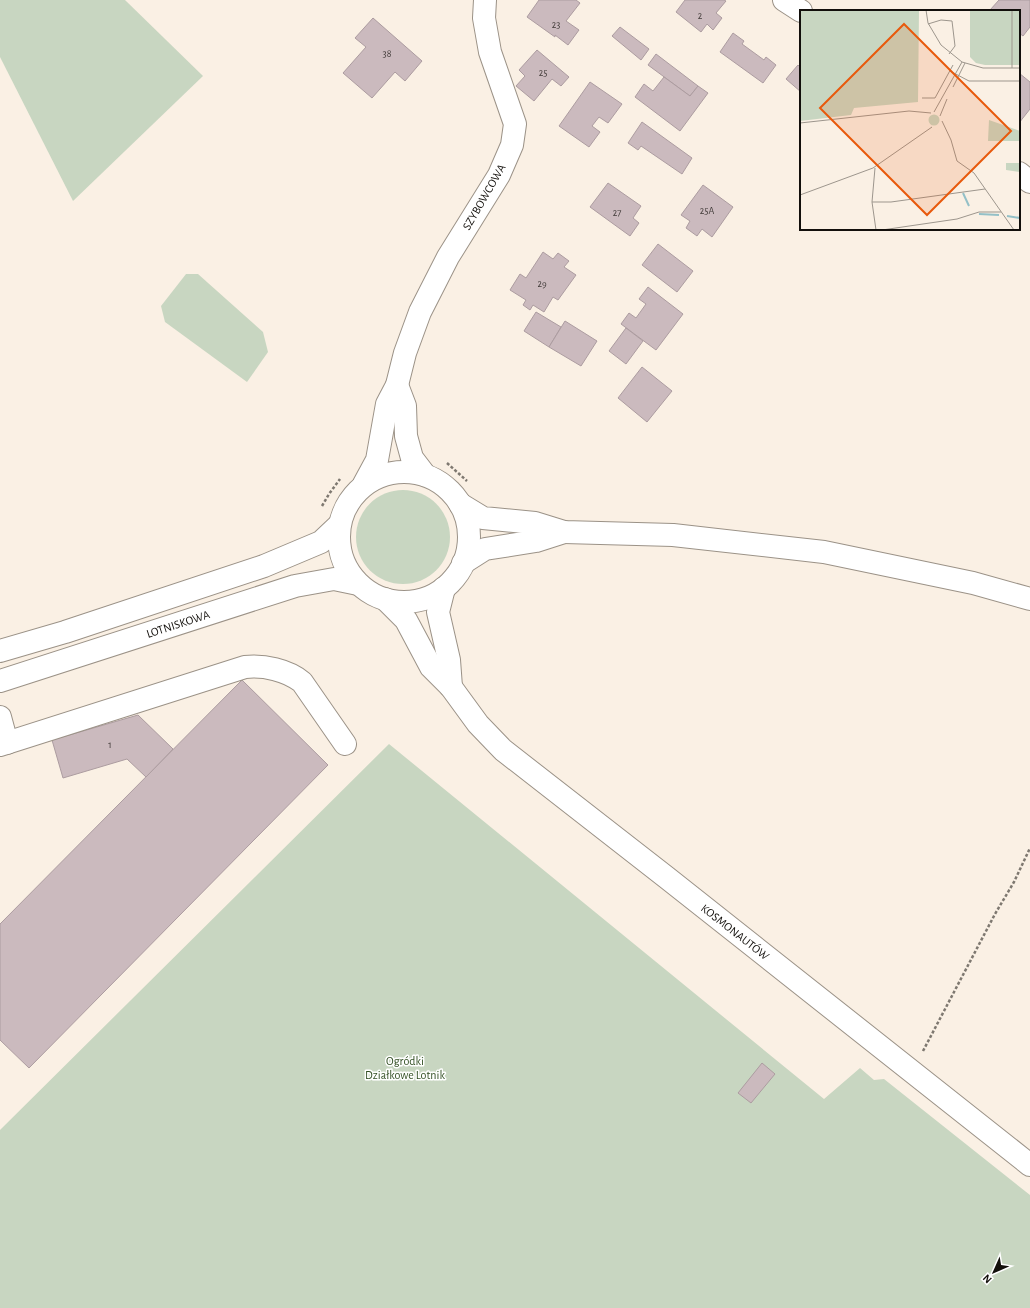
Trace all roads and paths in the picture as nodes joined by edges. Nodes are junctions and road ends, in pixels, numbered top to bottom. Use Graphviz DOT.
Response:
graph roads {
  1 [pos="485,0"];
  2 [pos="784,0"];
  3 [pos="800,10"];
  4 [pos="1020,174"];
  5 [pos="1030,182"];
  6 [pos="397,385"];
  7 [pos="344,475"];
  8 [pos="425,475"];
  9 [pos="364,484"];
  10 [pos="460,504"];
  11 [pos="321,510"];
  12 [pos="339,525"];
  13 [pos="564,532"];
  14 [pos="463,563"];
  15 [pos="358,584"];
  16 [pos="444,588"];
  17 [pos="385,599"];
  18 [pos="1030,599"];
  19 [pos="0,651"];
  20 [pos="0,681"];
  21 [pos="452,687"];
  22 [pos="0,717"];
  23 [pos="4,744"];
  24 [pos="345,744"];
  25 [pos="1030,848"];
  26 [pos="910,1070"];
  27 [pos="1030,1165"];
  1 -- 6 [label="main road, SZYBOWCOWA"];
  2 -- 3 [label="main road"];
  4 -- 5 [label="main road"];
  6 -- 8 [label="main road"];
  6 -- 9 [label="main road, SZYBOWCOWA"];
  7 -- 11 [label="path"];
  8 -- 9 [label="main road"];
  8 -- 10 [label="main road"];
  9 -- 12 [label="main road"];
  10 -- 13 [label="main road"];
  10 -- 14 [label="main road"];
  12 -- 15 [label="main road"];
  12 -- 19 [label="main road"];
  13 -- 14 [label="main road"];
  13 -- 18 [label="main road"];
  14 -- 16 [label="main road"];
  15 -- 17 [label="main road"];
  15 -- 20 [label="main road, LOTNISKOWA"];
  16 -- 17 [label="main road"];
  16 -- 21 [label="main road, KOSMONAUTÓW"];
  17 -- 21 [label="main road, KOSMONAUTÓW"];
  21 -- 26 [label="main road, KOSMONAUTÓW"];
  22 -- 23 [label="main road"];
  23 -- 24 [label="main road"];
  25 -- 26 [label="path"];
  26 -- 27 [label="main road, KOSMONAUTÓW"];
}
